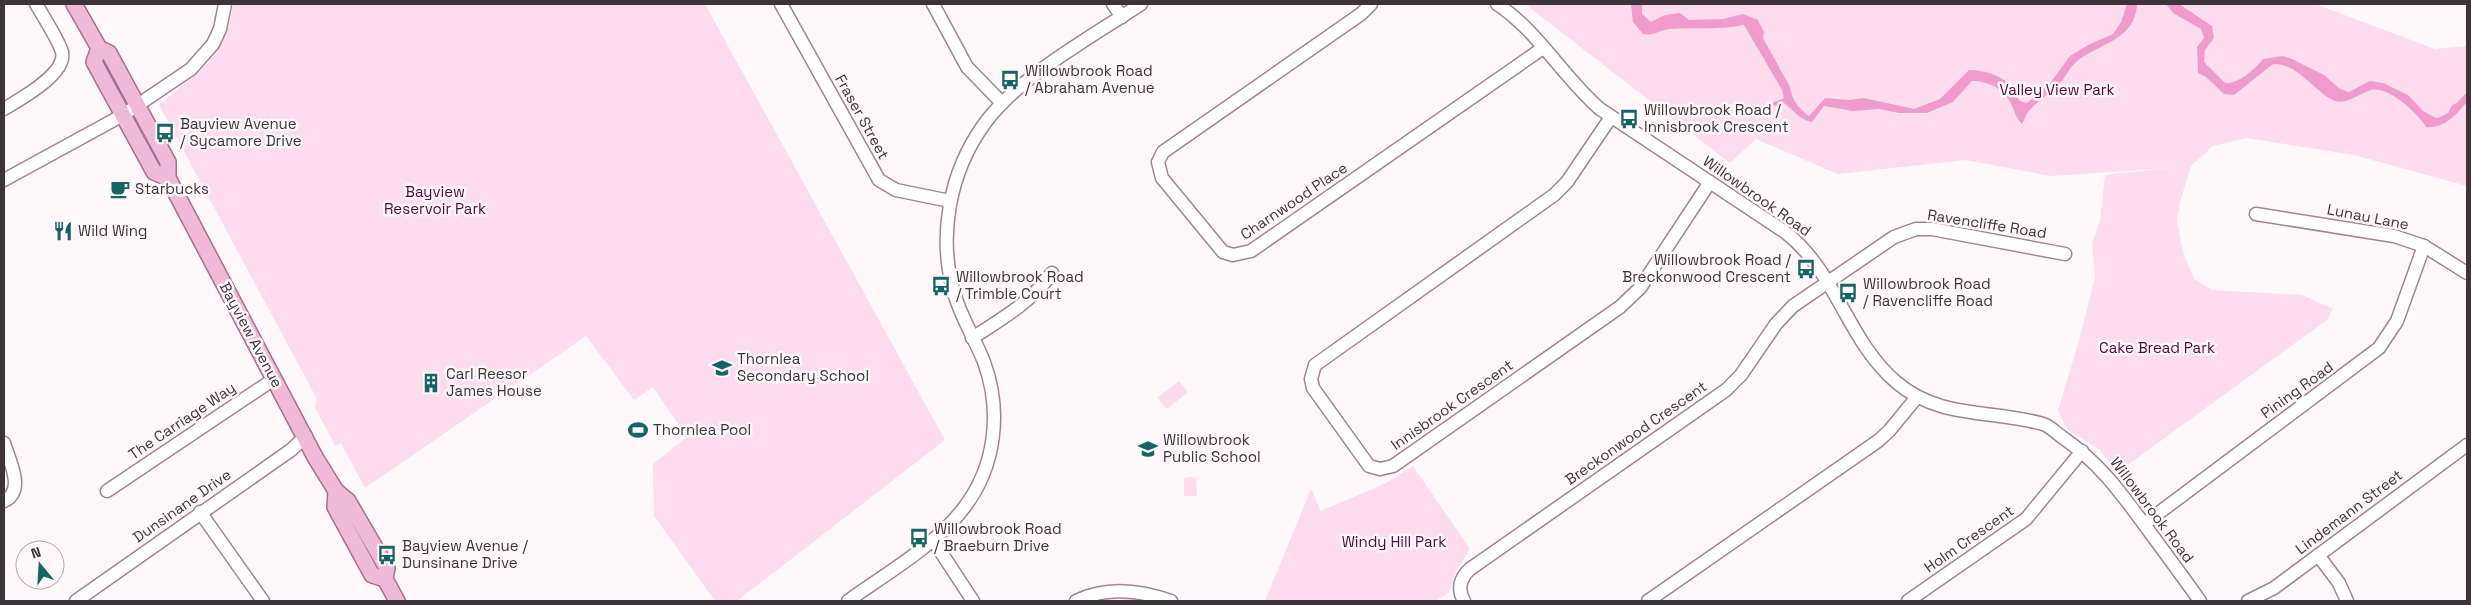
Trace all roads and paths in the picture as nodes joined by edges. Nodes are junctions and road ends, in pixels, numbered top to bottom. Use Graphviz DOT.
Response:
graph roads {
  1 [pos="36,4"];
  2 [pos="74,4"];
  3 [pos="225,4"];
  4 [pos="781,4"];
  5 [pos="933,4"];
  6 [pos="1113,4"];
  7 [pos="1141,4"];
  8 [pos="1370,4"];
  9 [pos="1497,4"];
  10 [pos="1122,17"];
  11 [pos="1543,48"];
  12 [pos="1002,103"];
  13 [pos="4,109"];
  14 [pos="131,111"];
  15 [pos="1611,117"];
  16 [pos="6,174"];
  17 [pos="1710,182"];
  18 [pos="950,201"];
  19 [pos="2256,214"];
  20 [pos="2424,246"];
  21 [pos="2065,254"];
  22 [pos="1052,273"];
  23 [pos="2467,273"];
  24 [pos="1829,281"];
  25 [pos="972,338"];
  26 [pos="274,379"];
  27 [pos="1917,396"];
  28 [pos="306,436"];
  29 [pos="4,442"];
  30 [pos="2467,445"];
  31 [pos="2082,451"];
  32 [pos="107,491"];
  33 [pos="4,501"];
  34 [pos="200,512"];
  35 [pos="2144,524"];
  36 [pos="933,540"];
  37 [pos="2318,555"];
  38 [pos="76,601"];
  39 [pos="263,601"];
  40 [pos="397,601"];
  41 [pos="848,601"];
  42 [pos="973,601"];
  43 [pos="1076,601"];
  44 [pos="1171,601"];
  45 [pos="1464,601"];
  46 [pos="1648,601"];
  47 [pos="1908,601"];
  48 [pos="2200,601"];
  49 [pos="2248,601"];
  50 [pos="2348,601"];
  1 -- 13 [label="street"];
  2 -- 14 [label="main road, Bayview Avenue"];
  3 -- 14 [label="street"];
  4 -- 18 [label="street, Fraser Street"];
  5 -- 12 [label="street"];
  6 -- 10 [label="street"];
  7 -- 10 [label="street"];
  8 -- 11 [label="street, Charnwood Place"];
  9 -- 11 [label="street, Willowbrook Road"];
  10 -- 12 [label="street"];
  11 -- 15 [label="street, Willowbrook Road"];
  12 -- 18 [label="street"];
  14 -- 16 [label="street"];
  14 -- 26 [label="main road, Bayview Avenue"];
  15 -- 17 [label="street, Willowbrook Road"];
  15 -- 17 [label="street, Innisbrook Crescent"];
  17 -- 24 [label="street, Willowbrook Road"];
  18 -- 25 [label="street"];
  19 -- 20 [label="street, Lunau Lane"];
  20 -- 23 [label="street, Lunau Lane"];
  20 -- 35 [label="street, Pining Road"];
  21 -- 24 [label="street, Ravencliffe Road"];
  22 -- 25 [label="street"];
  24 -- 27 [label="street, Willowbrook Road"];
  24 -- 45 [label="street, Breckonwood Crescent"];
  25 -- 36 [label="street"];
  26 -- 28 [label="main road, Bayview Avenue"];
  26 -- 32 [label="street, The Carriage Way"];
  27 -- 31 [label="street, Willowbrook Road"];
  27 -- 46 [label="street"];
  28 -- 34 [label="street, Dunsinane Drive"];
  28 -- 40 [label="main road, Bayview Avenue"];
  29 -- 33 [label="street"];
  30 -- 37 [label="street, Lindemann Street"];
  31 -- 35 [label="street, Willowbrook Road"];
  31 -- 47 [label="street, Holm Crescent"];
  34 -- 38 [label="street, Dunsinane Drive"];
  34 -- 39 [label="street"];
  35 -- 48 [label="street, Willowbrook Road"];
  36 -- 41 [label="street"];
  36 -- 42 [label="street"];
  37 -- 49 [label="street, Lindemann Street"];
  37 -- 50 [label="street"];
  43 -- 44 [label="street"];
}
